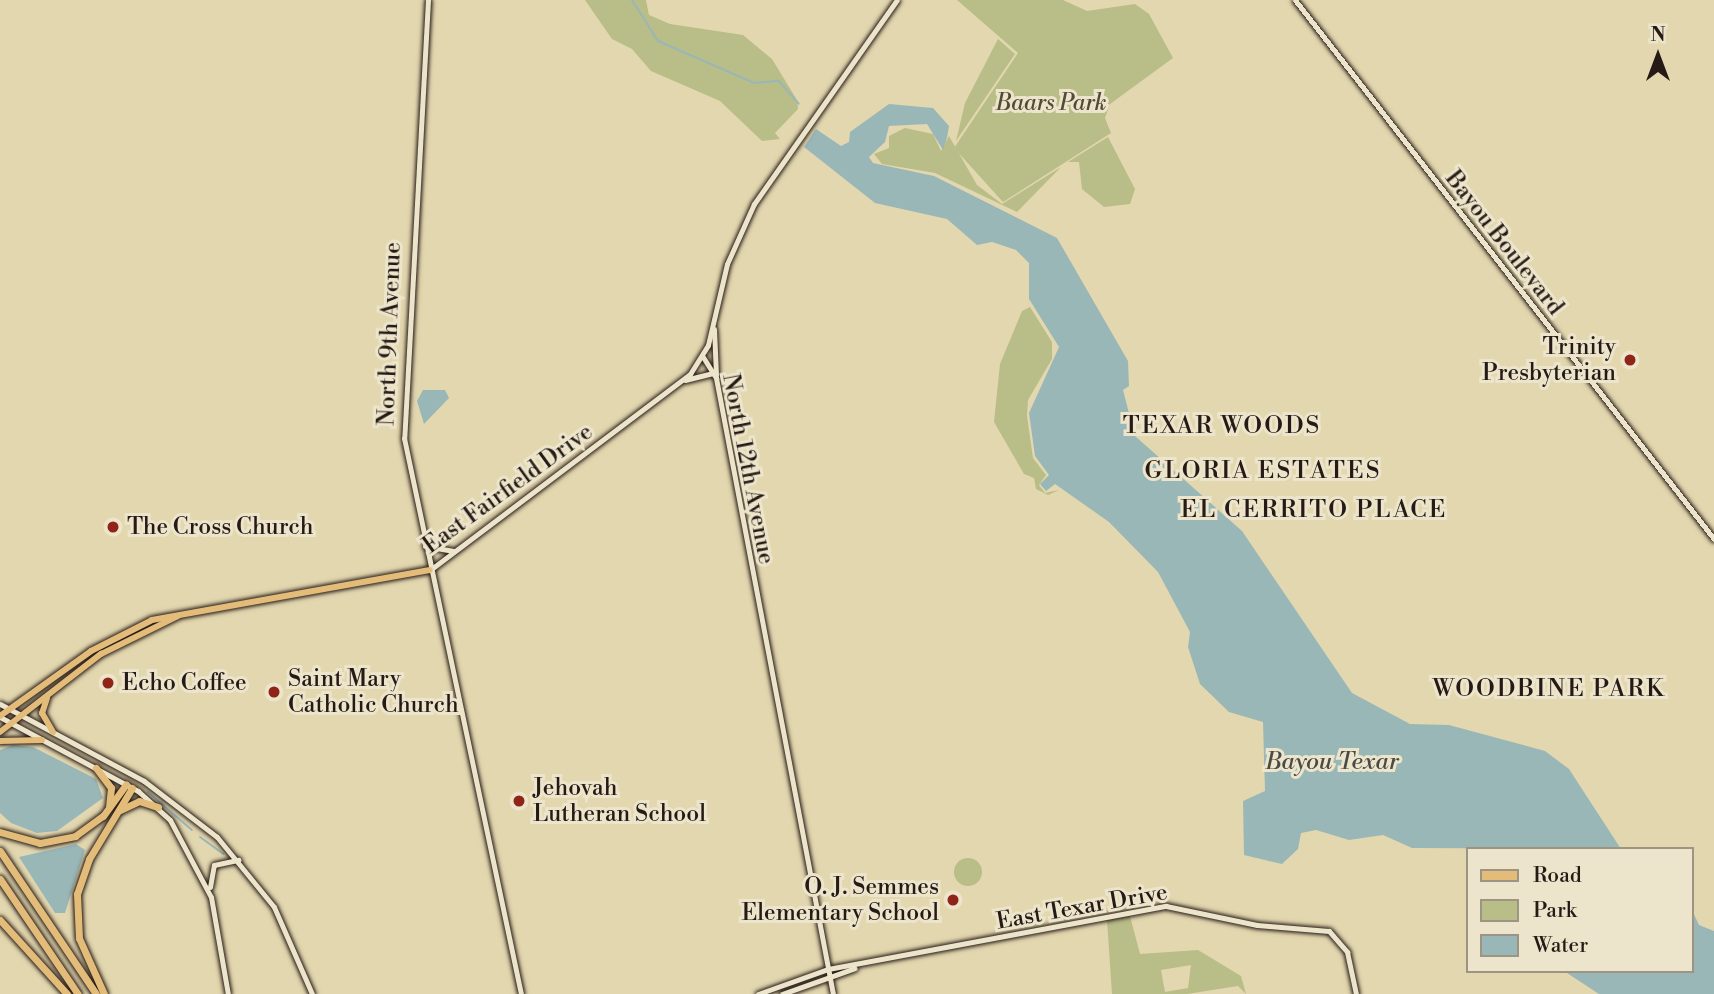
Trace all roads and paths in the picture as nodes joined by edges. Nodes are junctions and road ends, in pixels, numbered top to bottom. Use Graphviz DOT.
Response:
graph roads {
  1 [pos="428,0"];
  2 [pos="897,0"];
  3 [pos="1295,0"];
  4 [pos="714,324"];
  5 [pos="703,357"];
  6 [pos="715,376"];
  7 [pos="685,380"];
  8 [pos="1714,539"];
  9 [pos="425,546"];
  10 [pos="457,551"];
  11 [pos="430,570"];
  12 [pos="182,613"];
  13 [pos="48,696"];
  14 [pos="0,704"];
  15 [pos="9,709"];
  16 [pos="21,715"];
  17 [pos="0,716"];
  18 [pos="11,723"];
  19 [pos="0,732"];
  20 [pos="53,732"];
  21 [pos="43,740"];
  22 [pos="0,741"];
  23 [pos="96,768"];
  24 [pos="131,774"];
  25 [pos="138,778"];
  26 [pos="129,786"];
  27 [pos="158,807"];
  28 [pos="117,812"];
  29 [pos="103,816"];
  30 [pos="0,832"];
  31 [pos="0,851"];
  32 [pos="240,862"];
  33 [pos="0,879"];
  34 [pos="211,897"];
  35 [pos="0,920"];
  36 [pos="855,968"];
  37 [pos="828,969"];
  38 [pos="830,979"];
  39 [pos="67,994"];
  40 [pos="78,994"];
  41 [pos="96,994"];
  42 [pos="104,994"];
  43 [pos="228,994"];
  44 [pos="312,994"];
  45 [pos="521,994"];
  46 [pos="758,994"];
  47 [pos="782,994"];
  48 [pos="833,994"];
  49 [pos="1356,994"];
  1 -- 9 [label="main road, North 9th Avenue"];
  2 -- 4 [label="main road, North 12th Avenue"];
  3 -- 8 [label="main road, Bayou Boulevard"];
  4 -- 5 [label="main road, North 12th Avenue"];
  4 -- 6 [label="main road"];
  5 -- 6 [label="main road, North 12th Avenue"];
  5 -- 7 [label="main road, East Fairfield Drive"];
  6 -- 7 [label="main road"];
  6 -- 37 [label="main road, North 12th Avenue"];
  7 -- 10 [label="main road, East Fairfield Drive"];
  9 -- 10 [label="main road"];
  9 -- 11 [label="main road, North 9th Avenue"];
  10 -- 11 [label="main road, East Fairfield Drive"];
  11 -- 12 [label="main road, East Fairfield Drive"];
  11 -- 45 [label="main road, North 9th Avenue"];
  12 -- 13 [label="main road, East Fairfield Drive"];
  12 -- 15 [label="main road, East Fairfield Drive"];
  13 -- 16 [label="main road, East Fairfield Drive"];
  13 -- 20 [label="main road"];
  14 -- 15 [label="main road"];
  15 -- 16 [label="main road"];
  15 -- 17 [label="main road, East Fairfield Drive"];
  16 -- 18 [label="main road, East Fairfield Drive"];
  16 -- 20 [label="main road"];
  17 -- 18 [label="main road"];
  18 -- 19 [label="main road, East Fairfield Drive"];
  18 -- 21 [label="main road"];
  20 -- 24 [label="main road"];
  21 -- 22 [label="main road"];
  21 -- 23 [label="main road"];
  23 -- 26 [label="main road"];
  23 -- 29 [label="highway"];
  24 -- 25 [label="main road"];
  24 -- 26 [label="main road"];
  25 -- 26 [label="main road"];
  25 -- 32 [label="main road"];
  26 -- 27 [label="main road"];
  26 -- 28 [label="highway"];
  26 -- 29 [label="highway"];
  27 -- 28 [label="highway"];
  27 -- 34 [label="main road"];
  28 -- 42 [label="highway"];
  29 -- 30 [label="highway"];
  31 -- 41 [label="highway"];
  32 -- 34 [label="main road"];
  32 -- 44 [label="main road"];
  33 -- 40 [label="highway"];
  34 -- 43 [label="main road"];
  35 -- 39 [label="highway"];
  36 -- 37 [label="main road"];
  36 -- 38 [label="main road"];
  36 -- 49 [label="main road, East Texar Drive"];
  37 -- 38 [label="main road, North 12th Avenue"];
  37 -- 46 [label="main road"];
  38 -- 47 [label="main road"];
  38 -- 48 [label="main road, North 12th Avenue"];
}
